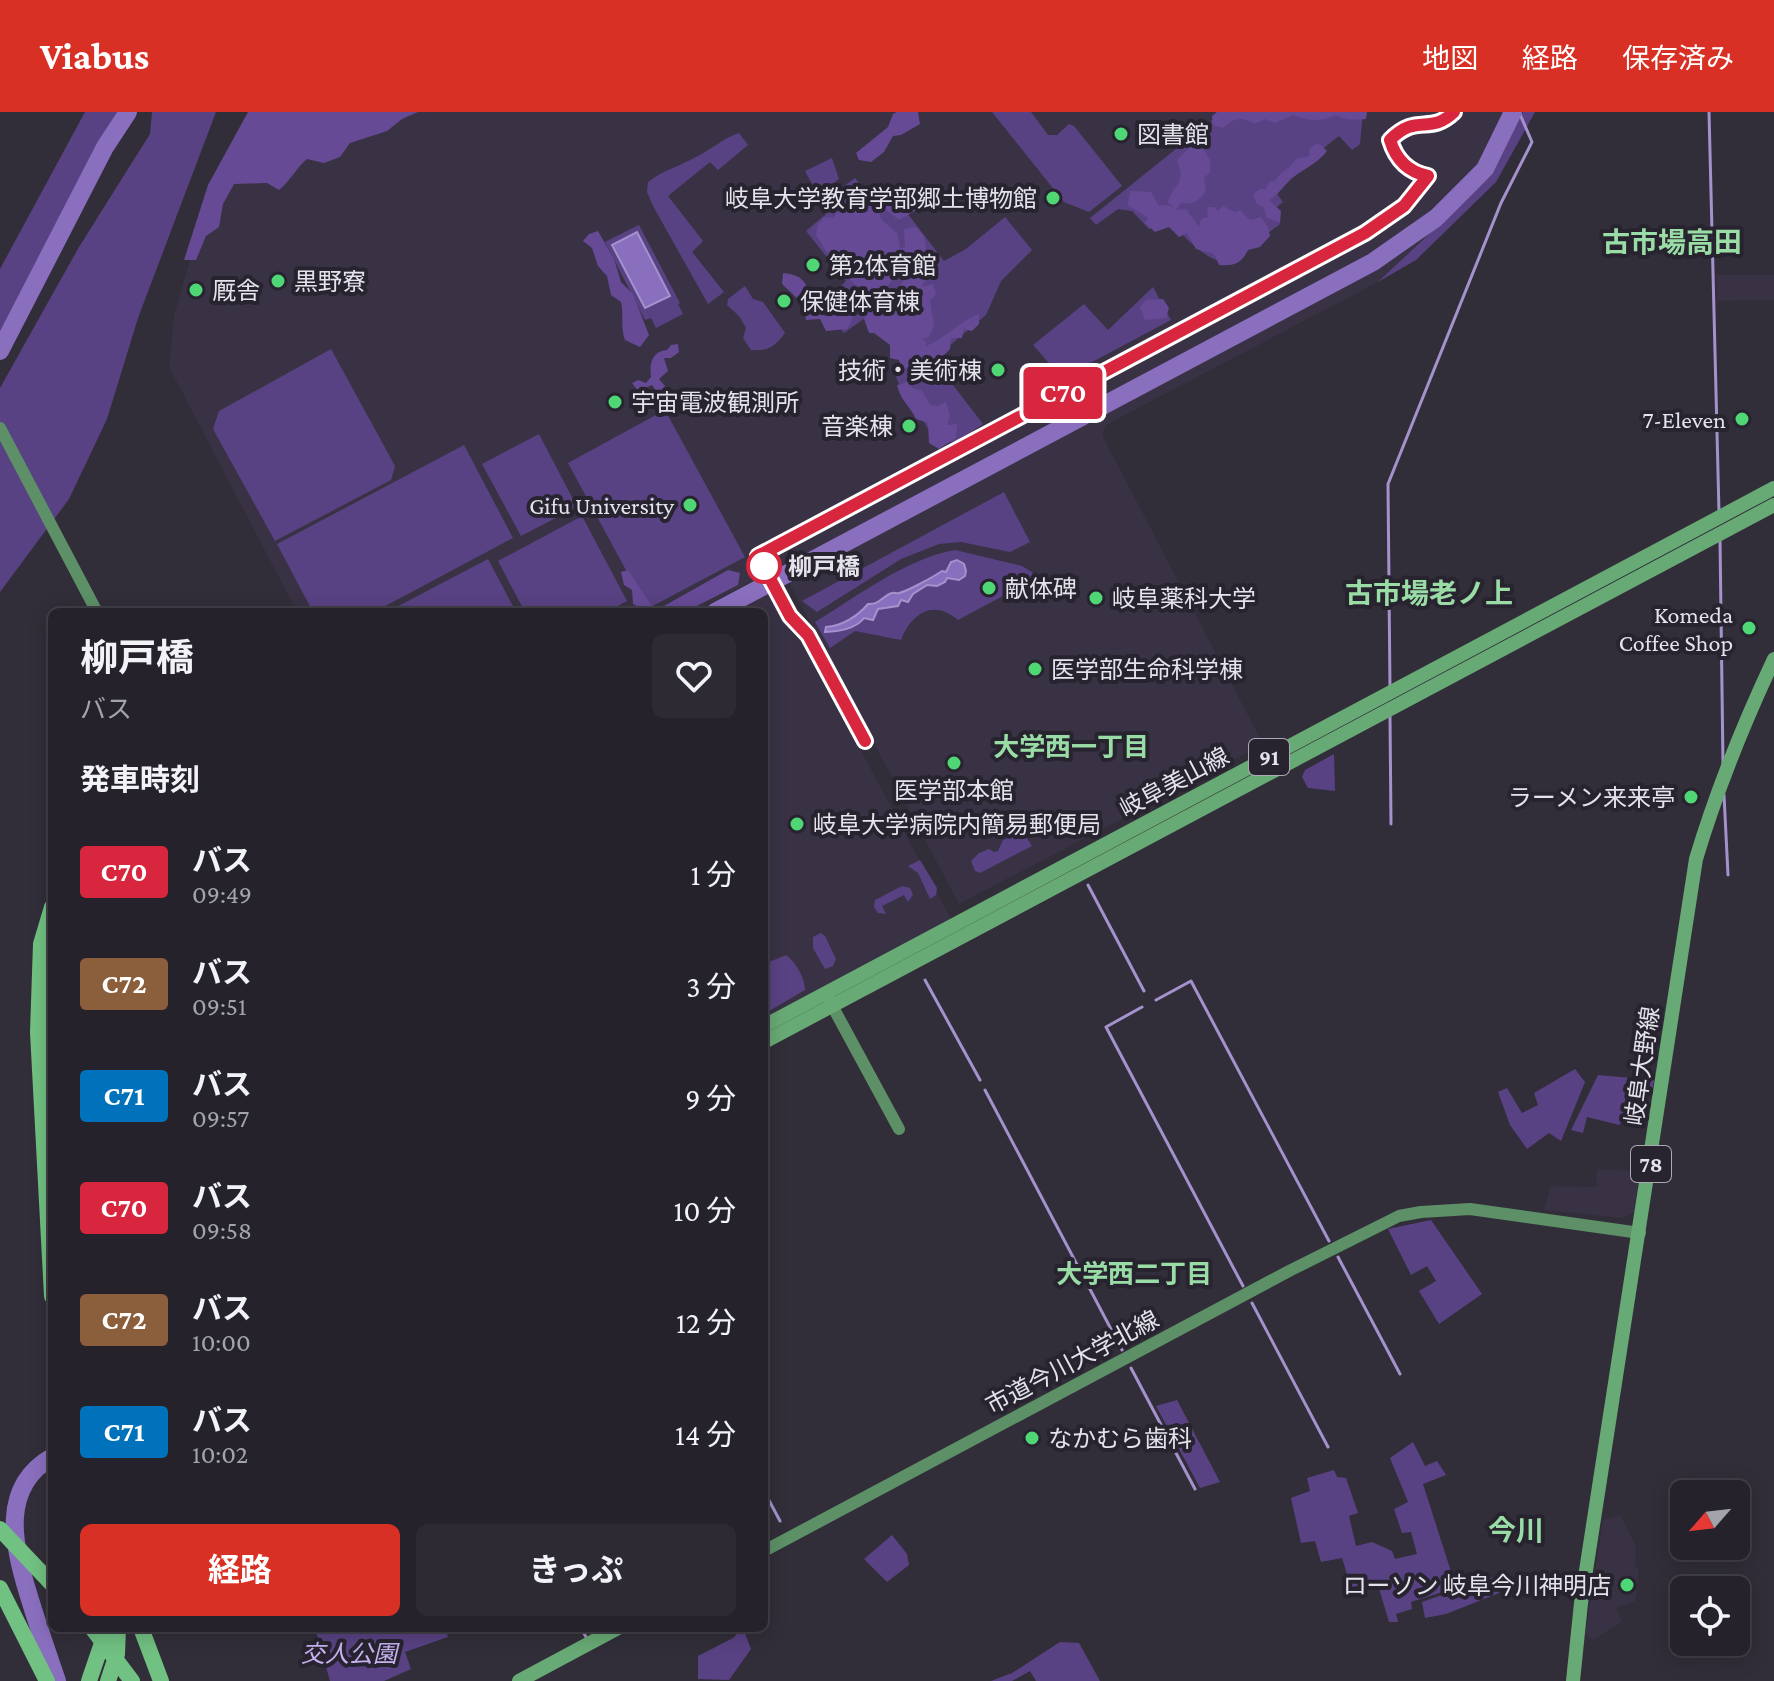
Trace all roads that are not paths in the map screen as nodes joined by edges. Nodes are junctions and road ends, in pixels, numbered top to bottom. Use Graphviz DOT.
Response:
graph roads {
  1 [pos="0,428"];
  2 [pos="1774,488"];
  3 [pos="1774,505"];
  4 [pos="95,608"];
  5 [pos="1774,659"];
  6 [pos="48,920"];
  7 [pos="829,999"];
  8 [pos="768,1024"];
  9 [pos="768,1039"];
  10 [pos="899,1129"];
  11 [pos="48,1221"];
  12 [pos="1640,1233"];
  13 [pos="0,1529"];
  14 [pos="768,1549"];
  15 [pos="48,1580"];
  16 [pos="0,1588"];
  17 [pos="95,1632"];
  18 [pos="103,1632"];
  19 [pos="118,1632"];
  20 [pos="143,1632"];
  21 [pos="611,1632"];
  22 [pos="47,1681"];
  23 [pos="89,1681"];
  24 [pos="108,1681"];
  25 [pos="132,1681"];
  26 [pos="161,1681"];
  27 [pos="519,1681"];
  28 [pos="1573,1681"];
  1 -- 4 [label="street"];
  2 -- 7 [label="main road, 岐阜美山線 / 91"];
  3 -- 7 [label="main road, 岐阜美山線 / 91"];
  5 -- 12 [label="main road, 岐阜大野線 / 78"];
  6 -- 11 [label="highway"];
  7 -- 8 [label="main road, 岐阜美山線 / 91"];
  7 -- 9 [label="main road, 岐阜美山線 / 91"];
  7 -- 10 [label="street"];
  12 -- 14 [label="street, 市道今川大学北線"];
  12 -- 28 [label="main road, 岐阜大野線 / 78"];
  13 -- 15 [label="highway"];
  16 -- 22 [label="highway"];
  17 -- 25 [label="highway, bridge"];
  18 -- 23 [label="highway"];
  19 -- 24 [label="highway"];
  20 -- 26 [label="highway"];
  21 -- 27 [label="main road"];
}
